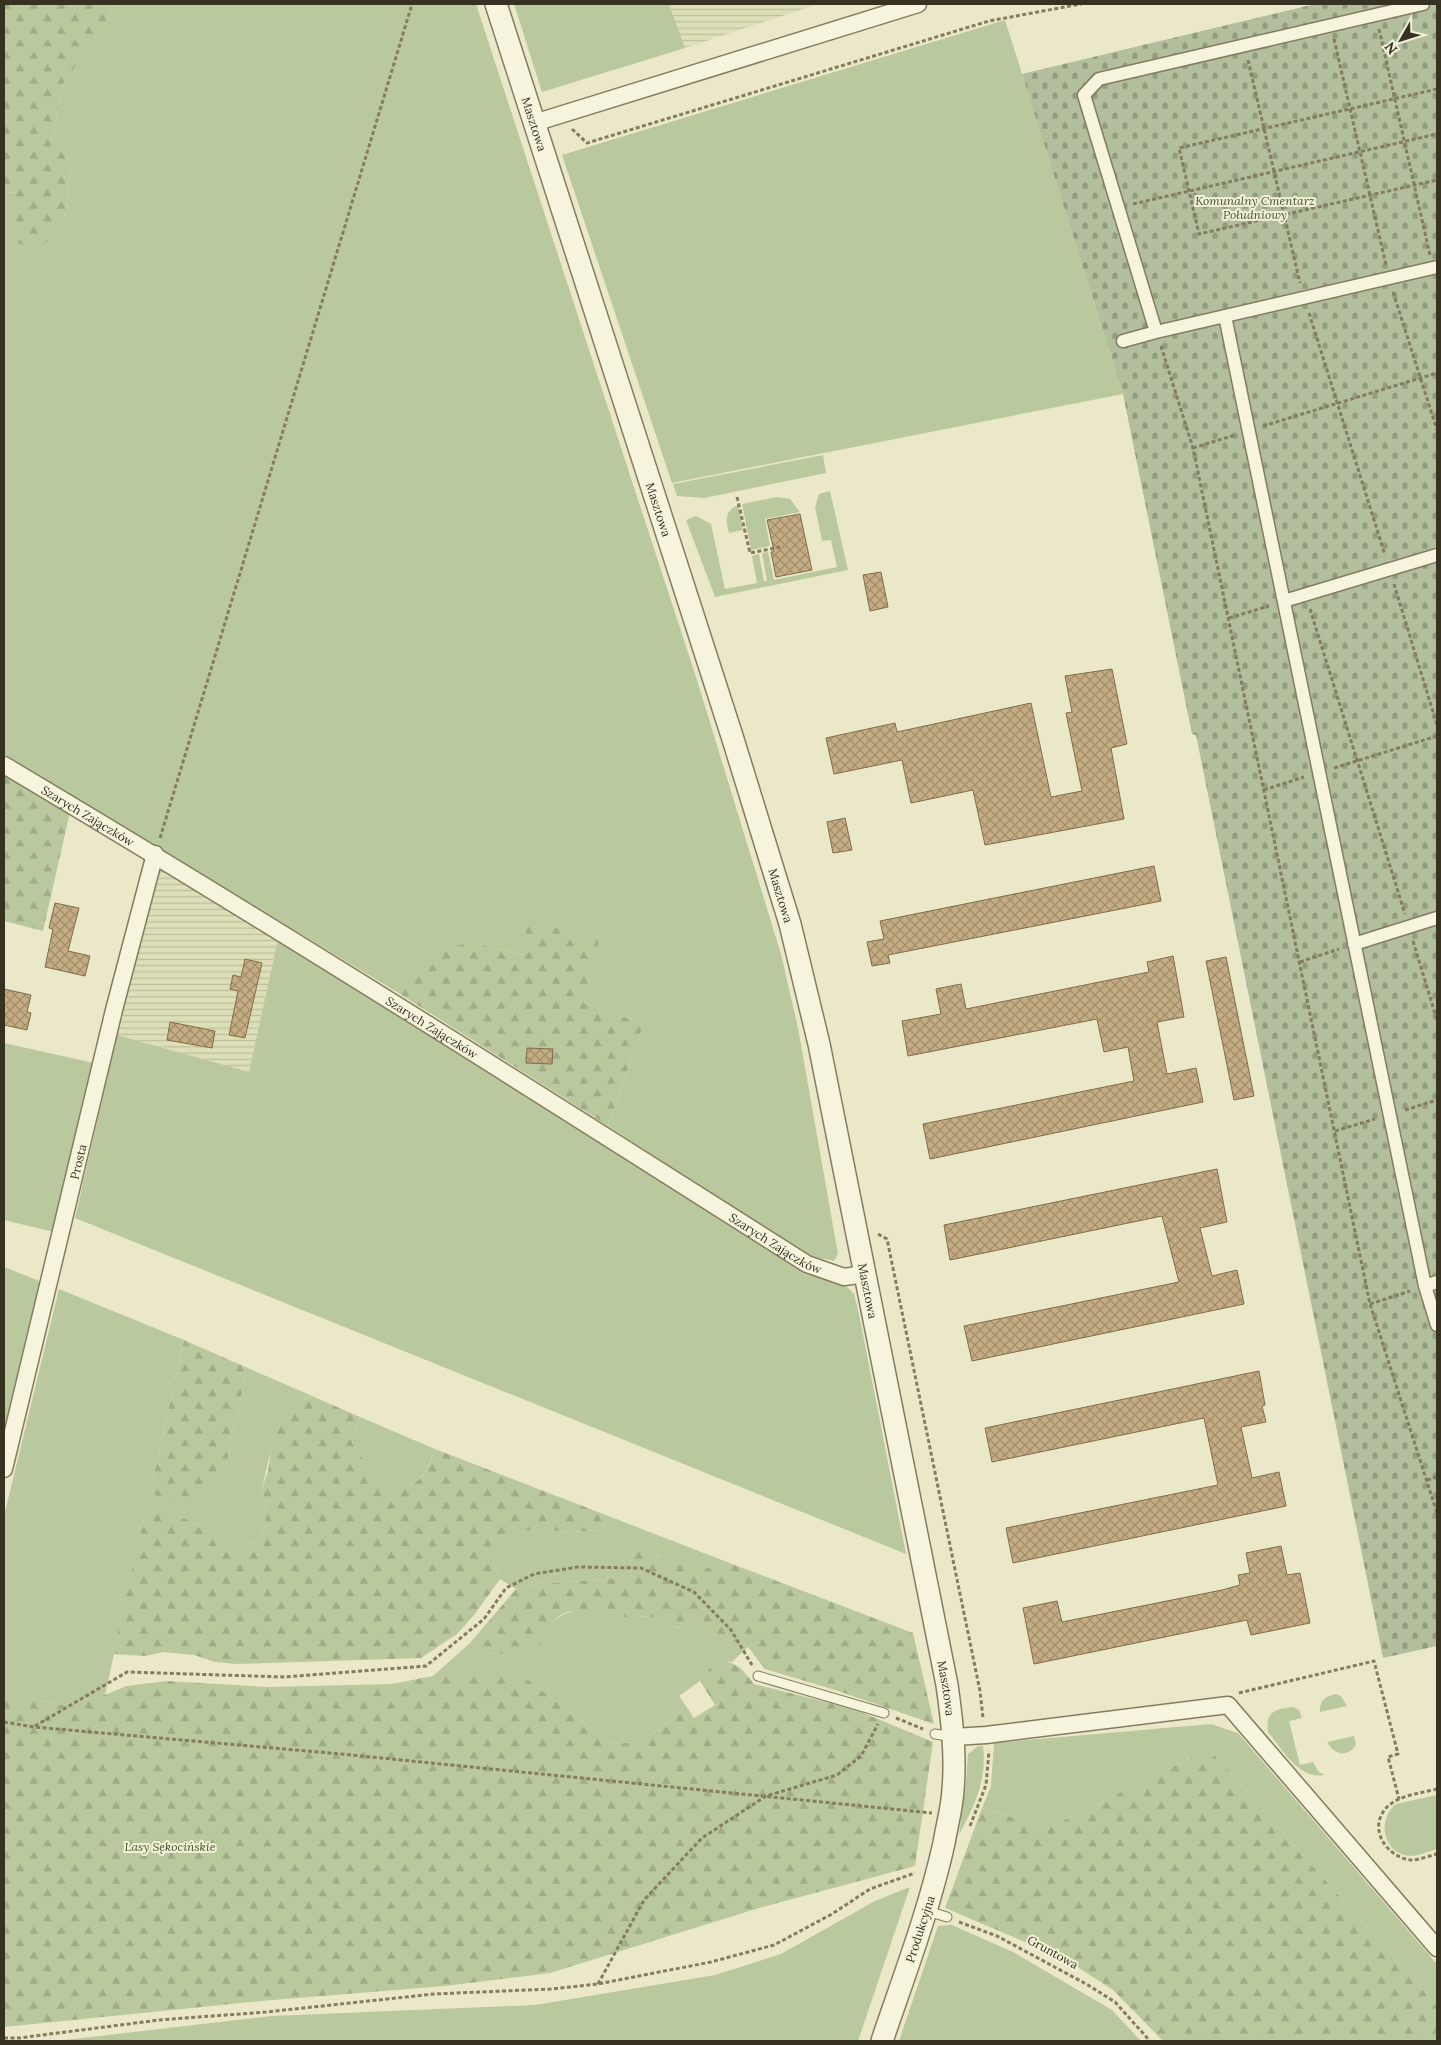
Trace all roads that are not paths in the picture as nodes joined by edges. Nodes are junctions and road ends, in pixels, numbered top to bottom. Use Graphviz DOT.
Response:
graph roads {
  1 [pos="496,4"];
  2 [pos="918,4"];
  3 [pos="1423,4"];
  4 [pos="534,123"];
  5 [pos="1435,268"];
  6 [pos="1225,316"];
  7 [pos="1156,332"];
  8 [pos="1122,341"];
  9 [pos="1437,555"];
  10 [pos="1284,601"];
  11 [pos="4,765"];
  12 [pos="155,854"];
  13 [pos="1437,918"];
  14 [pos="1354,944"];
  15 [pos="865,1274"];
  16 [pos="1431,1284"];
  17 [pos="1437,1325"];
  18 [pos="4,1468"];
  19 [pos="758,1676"];
  20 [pos="884,1713"];
  21 [pos="945,1736"];
  22 [pos="950,1815"];
  23 [pos="1437,1948"];
  24 [pos="882,2041"];
  1 -- 4 [label="street, Masztowa"];
  2 -- 4 [label="street"];
  3 -- 7 [label="street"];
  4 -- 15 [label="street, Masztowa"];
  5 -- 6 [label="street"];
  6 -- 7 [label="street"];
  6 -- 10 [label="street"];
  7 -- 8 [label="street"];
  9 -- 10 [label="street"];
  10 -- 14 [label="street"];
  11 -- 12 [label="street, Szarych Zajączków"];
  12 -- 15 [label="street, Szarych Zajączków"];
  12 -- 18 [label="street, Prosta"];
  13 -- 14 [label="street"];
  14 -- 16 [label="street"];
  15 -- 21 [label="street, Masztowa"];
  16 -- 17 [label="street"];
  19 -- 20 [label="lane"];
  21 -- 22 [label="street, Masztowa"];
  21 -- 23 [label="street"];
  22 -- 24 [label="street, Produkcyjna"];
}
